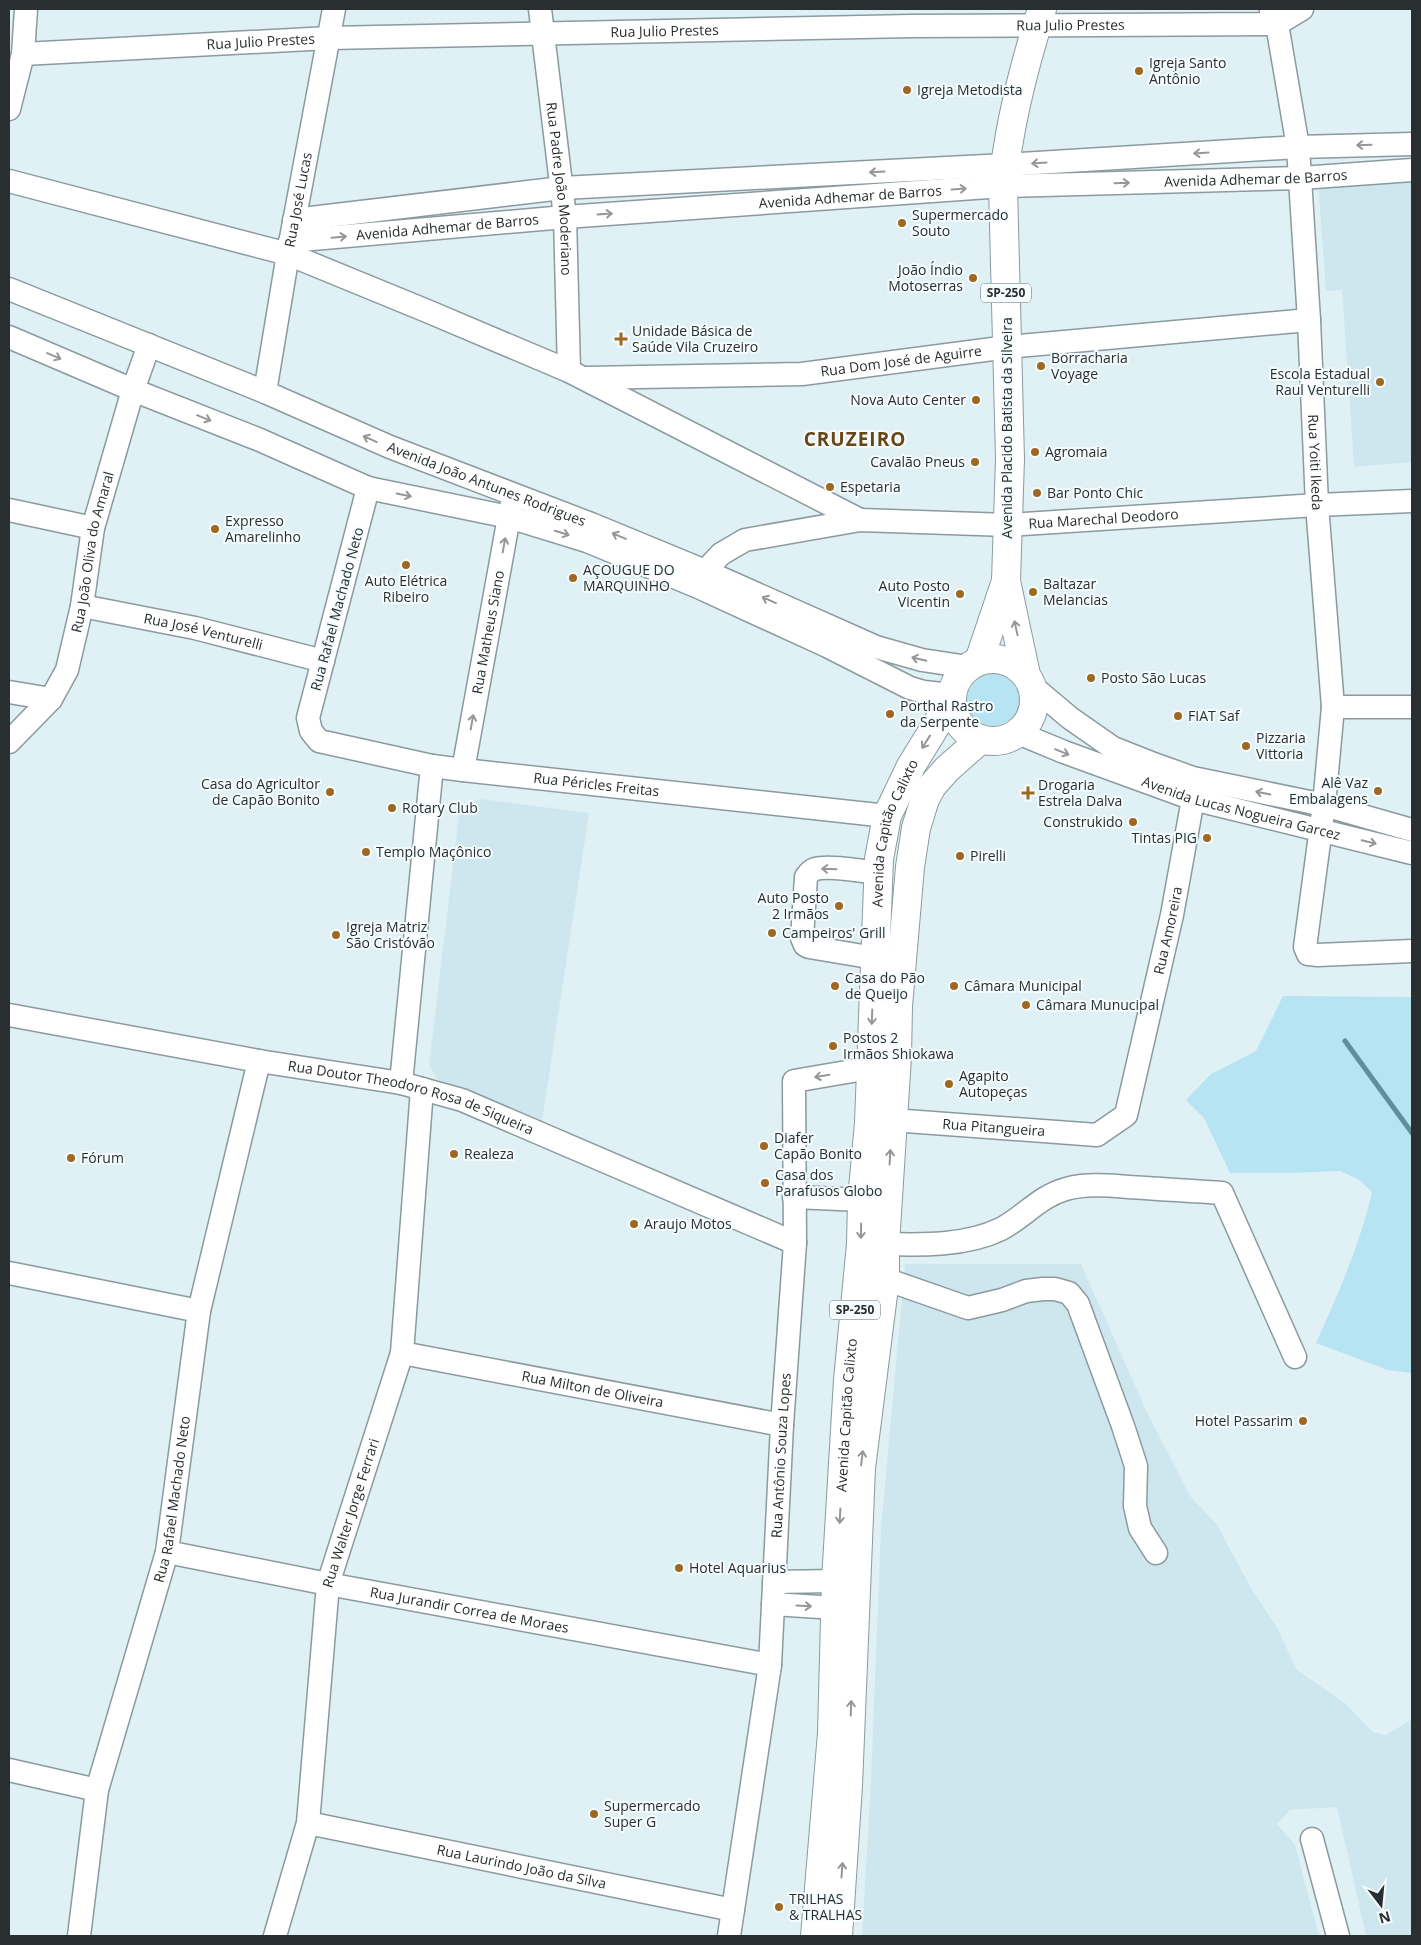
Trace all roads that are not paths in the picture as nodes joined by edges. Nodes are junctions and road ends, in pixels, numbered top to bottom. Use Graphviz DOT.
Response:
graph roads {
  1 [pos="26,9"];
  2 [pos="334,9"];
  3 [pos="540,9"];
  4 [pos="1302,9"];
  5 [pos="1039,16"];
  6 [pos="1273,16"];
  7 [pos="544,34"];
  8 [pos="329,38"];
  9 [pos="23,54"];
  10 [pos="9,109"];
  11 [pos="1412,144"];
  12 [pos="1298,147"];
  13 [pos="1412,170"];
  14 [pos="1004,176"];
  15 [pos="764,178"];
  16 [pos="1301,178"];
  17 [pos="9,181"];
  18 [pos="562,188"];
  19 [pos="764,203"];
  20 [pos="565,217"];
  21 [pos="291,239"];
  22 [pos="9,288"];
  23 [pos="1309,320"];
  24 [pos="9,337"];
  25 [pos="149,345"];
  26 [pos="1008,347"];
  27 [pos="576,375"];
  28 [pos="133,390"];
  29 [pos="265,392"];
  30 [pos="368,488"];
  31 [pos="515,495"];
  32 [pos="1412,501"];
  33 [pos="1317,505"];
  34 [pos="9,510"];
  35 [pos="509,517"];
  36 [pos="860,520"];
  37 [pos="1008,525"];
  38 [pos="93,528"];
  39 [pos="701,579"];
  40 [pos="1006,581"];
  41 [pos="82,606"];
  42 [pos="324,661"];
  43 [pos="973,664"];
  44 [pos="1029,680"];
  45 [pos="9,692"];
  46 [pos="951,698"];
  47 [pos="51,699"];
  48 [pos="1333,707"];
  49 [pos="1412,707"];
  50 [pos="311,731"];
  51 [pos="1018,733"];
  52 [pos="981,739"];
  53 [pos="9,742"];
  54 [pos="432,766"];
  55 [pos="463,770"];
  56 [pos="1147,772"];
  57 [pos="1193,799"];
  58 [pos="1324,805"];
  59 [pos="888,816"];
  60 [pos="1319,829"];
  61 [pos="1412,830"];
  62 [pos="1412,852"];
  63 [pos="878,873"];
  64 [pos="1412,951"];
  65 [pos="875,958"];
  66 [pos="9,1015"];
  67 [pos="259,1061"];
  68 [pos="870,1068"];
  69 [pos="411,1086"];
  70 [pos="892,1120"];
  71 [pos="1097,1135"];
  72 [pos="794,1197"];
  73 [pos="862,1200"];
  74 [pos="795,1243"];
  75 [pos="885,1244"];
  76 [pos="9,1273"];
  77 [pos="885,1278"];
  78 [pos="199,1311"];
  79 [pos="402,1353"];
  80 [pos="1295,1357"];
  81 [pos="782,1424"];
  82 [pos="167,1552"];
  83 [pos="1156,1553"];
  84 [pos="774,1582"];
  85 [pos="328,1584"];
  86 [pos="836,1595"];
  87 [pos="773,1604"];
  88 [pos="770,1665"];
  89 [pos="9,1770"];
  90 [pos="97,1790"];
  91 [pos="308,1823"];
  92 [pos="1312,1839"];
  93 [pos="733,1910"];
  94 [pos="80,1936"];
  95 [pos="275,1936"];
  96 [pos="728,1936"];
  97 [pos="815,1936"];
  98 [pos="838,1936"];
  99 [pos="1338,1936"];
  1 -- 9 [label="street"];
  2 -- 8 [label="street, Rua José Lucas"];
  3 -- 7 [label="street, Rua Padre João Moderiano"];
  4 -- 6 [label="street"];
  5 -- 6 [label="street, Rua Julio Prestes"];
  5 -- 7 [label="street, Rua Julio Prestes"];
  5 -- 14 [label="main road, Avenida Placido Batista da Silveira / SP-250"];
  6 -- 12 [label="street, Rua Yoiti Ikeda"];
  7 -- 8 [label="street, Rua Julio Prestes"];
  7 -- 18 [label="street, Rua Padre João Moderiano"];
  8 -- 9 [label="street, Rua Julio Prestes"];
  8 -- 21 [label="street, Rua José Lucas"];
  9 -- 10 [label="street"];
  11 -- 12 [label="street, Avenida Adhemar de Barros, one-way"];
  12 -- 14 [label="street, Avenida Adhemar de Barros, one-way"];
  12 -- 16 [label="street, Rua Yoiti Ikeda"];
  13 -- 16 [label="street, Avenida Adhemar de Barros"];
  14 -- 15 [label="street, Avenida Adhemar de Barros, one-way"];
  14 -- 16 [label="street, Avenida Adhemar de Barros, one-way"];
  19 -- 14 [label="street, Avenida Adhemar de Barros, one-way"];
  14 -- 26 [label="main road, Avenida Placido Batista da Silveira / SP-250"];
  15 -- 18 [label="street, Avenida Adhemar de Barros"];
  15 -- 19 [label="street"];
  16 -- 23 [label="street, Rua Yoiti Ikeda"];
  17 -- 21 [label="street, Avenida Adhemar de Barros"];
  18 -- 20 [label="street, Rua Padre João Moderiano"];
  18 -- 21 [label="street, Avenida Adhemar de Barros"];
  20 -- 19 [label="street, Avenida Adhemar de Barros, one-way"];
  21 -- 20 [label="street, Avenida Adhemar de Barros, one-way"];
  20 -- 27 [label="street, Rua Padre João Moderiano"];
  21 -- 27 [label="street, Avenida Adhemar de Barros"];
  21 -- 29 [label="street, Rua José Lucas"];
  22 -- 25 [label="street, Avenida João Antunes Rodrigues"];
  23 -- 26 [label="street, Rua Dom José de Aguirre"];
  23 -- 33 [label="street, Rua Yoiti Ikeda"];
  24 -- 28 [label="street, Avenida João Antunes Rodrigues, one-way"];
  25 -- 28 [label="street, Rua João Oliva do Amaral"];
  25 -- 29 [label="street, Avenida João Antunes Rodrigues"];
  26 -- 27 [label="street, Rua Dom José de Aguirre"];
  26 -- 37 [label="main road, Avenida Placido Batista da Silveira / SP-250"];
  27 -- 36 [label="street, Avenida Adhemar de Barros"];
  28 -- 30 [label="street, Avenida João Antunes Rodrigues, one-way"];
  28 -- 38 [label="street, Rua João Oliva do Amaral"];
  31 -- 29 [label="street, Avenida João Antunes Rodrigues, one-way"];
  30 -- 35 [label="street, Avenida João Antunes Rodrigues, one-way"];
  30 -- 42 [label="street, Rua Rafael Machado Neto"];
  31 -- 35 [label="street, Rua Matheus Siano"];
  39 -- 31 [label="street, Avenida João Antunes Rodrigues, one-way"];
  32 -- 33 [label="street, Rua Marechal Deodoro"];
  33 -- 37 [label="street, Rua Marechal Deodoro"];
  33 -- 48 [label="street, Rua Yoiti Ikeda"];
  34 -- 38 [label="street"];
  35 -- 39 [label="street, Avenida João Antunes Rodrigues, one-way"];
  55 -- 35 [label="street, Rua Matheus Siano, one-way"];
  36 -- 37 [label="street, Rua Marechal Deodoro"];
  36 -- 39 [label="street, Rua Marechal Deodoro"];
  37 -- 40 [label="main road, Avenida Placido Batista da Silveira / SP-250"];
  38 -- 41 [label="street, Rua João Oliva do Amaral"];
  43 -- 39 [label="street, Avenida João Antunes Rodrigues, one-way"];
  39 -- 46 [label="street, Avenida João Antunes Rodrigues"];
  40 -- 43 [label="main road, Avenida Placido Batista da Silveira / SP-250"];
  44 -- 40 [label="main road, Avenida Placido Batista da Silveira / SP-250, one-way"];
  41 -- 42 [label="street, Rua José Venturelli"];
  41 -- 47 [label="street, Rua João Oliva do Amaral"];
  42 -- 50 [label="street, Rua Rafael Machado Neto"];
  43 -- 44 [label="main road"];
  43 -- 46 [label="main road, SP-250"];
  44 -- 51 [label="main road, SP-250"];
  44 -- 56 [label="street, Avenida Lucas Nogueira Garcez"];
  45 -- 47 [label="street"];
  46 -- 52 [label="main road"];
  46 -- 59 [label="main road, Avenida Capitão Calixto / SP-250, one-way"];
  47 -- 53 [label="street, Rua João Oliva do Amaral"];
  48 -- 49 [label="street"];
  48 -- 58 [label="street, Rua Yoiti Ikeda"];
  50 -- 54 [label="street, Rua Péricles Freitas"];
  51 -- 52 [label="main road"];
  51 -- 56 [label="street, Avenida Lucas Nogueira Garcez, one-way"];
  52 -- 70 [label="main road, Avenida Capitão Calixto / SP-250"];
  54 -- 55 [label="street, Rua Péricles Freitas"];
  54 -- 69 [label="street, Rua Walter Jorge Ferrari"];
  55 -- 59 [label="street, Rua Péricles Freitas"];
  56 -- 57 [label="street, Avenida Lucas Nogueira Garcez"];
  58 -- 56 [label="street, Avenida Lucas Nogueira Garcez, one-way"];
  57 -- 60 [label="street, Avenida Lucas Nogueira Garcez"];
  57 -- 71 [label="street, Rua Amoreira"];
  58 -- 60 [label="street, Rua Yoiti Ikeda"];
  58 -- 61 [label="street, Avenida Lucas Nogueira Garcez"];
  59 -- 63 [label="main road, Avenida Capitão Calixto / SP-250"];
  60 -- 62 [label="street, Avenida Lucas Nogueira Garcez, one-way"];
  60 -- 64 [label="street, Rua Yoiti Ikeda"];
  63 -- 65 [label="main road, Avenida Capitão Calixto / SP-250"];
  63 -- 65 [label="street, one-way"];
  65 -- 68 [label="main road, Avenida Capitão Calixto / SP-250, one-way"];
  66 -- 67 [label="street, Rua Doutor Theodoro Rosa de Siqueira"];
  67 -- 69 [label="street, Rua Doutor Theodoro Rosa de Siqueira"];
  67 -- 78 [label="street, Rua Rafael Machado Neto"];
  68 -- 72 [label="street, Rua Antônio Souza Lopes, one-way"];
  68 -- 73 [label="main road, Avenida Capitão Calixto / SP-250"];
  69 -- 74 [label="street, Rua Doutor Theodoro Rosa de Siqueira"];
  69 -- 79 [label="street, Rua Walter Jorge Ferrari"];
  70 -- 71 [label="street, Rua Pitangueira"];
  75 -- 70 [label="main road, Avenida Capitão Calixto / SP-250, one-way"];
  72 -- 73 [label="street"];
  72 -- 74 [label="street, Rua Antônio Souza Lopes"];
  73 -- 86 [label="main road, Avenida Capitão Calixto / SP-250, one-way"];
  74 -- 81 [label="street, Rua Antônio Souza Lopes"];
  75 -- 77 [label="main road, Avenida Capitão Calixto / SP-250"];
  75 -- 80 [label="street"];
  76 -- 78 [label="street"];
  77 -- 83 [label="street"];
  98 -- 77 [label="main road, Avenida Capitão Calixto / SP-250, one-way"];
  78 -- 82 [label="street, Rua Rafael Machado Neto"];
  79 -- 81 [label="street, Rua Milton de Oliveira"];
  79 -- 85 [label="street, Rua Walter Jorge Ferrari"];
  81 -- 84 [label="street, Rua Antônio Souza Lopes"];
  82 -- 85 [label="street, Rua Jurandir Correa de Moraes"];
  82 -- 90 [label="street, Rua Rafael Machado Neto"];
  84 -- 86 [label="street"];
  84 -- 87 [label="street, Rua Antônio Souza Lopes"];
  85 -- 88 [label="street, Rua Jurandir Correa de Moraes"];
  85 -- 91 [label="street, Rua Walter Jorge Ferrari"];
  87 -- 86 [label="street, one-way"];
  86 -- 97 [label="main road, Avenida Capitão Calixto / SP-250"];
  87 -- 88 [label="street, Rua Antônio Souza Lopes"];
  88 -- 93 [label="street, Rua Antônio Souza Lopes"];
  89 -- 90 [label="street"];
  90 -- 94 [label="street, Rua Rafael Machado Neto"];
  91 -- 93 [label="street, Rua Laurindo João da Silva"];
  91 -- 95 [label="street, Rua Walter Jorge Ferrari"];
  92 -- 99 [label="street"];
  93 -- 96 [label="street, Rua Antônio Souza Lopes"];
}
